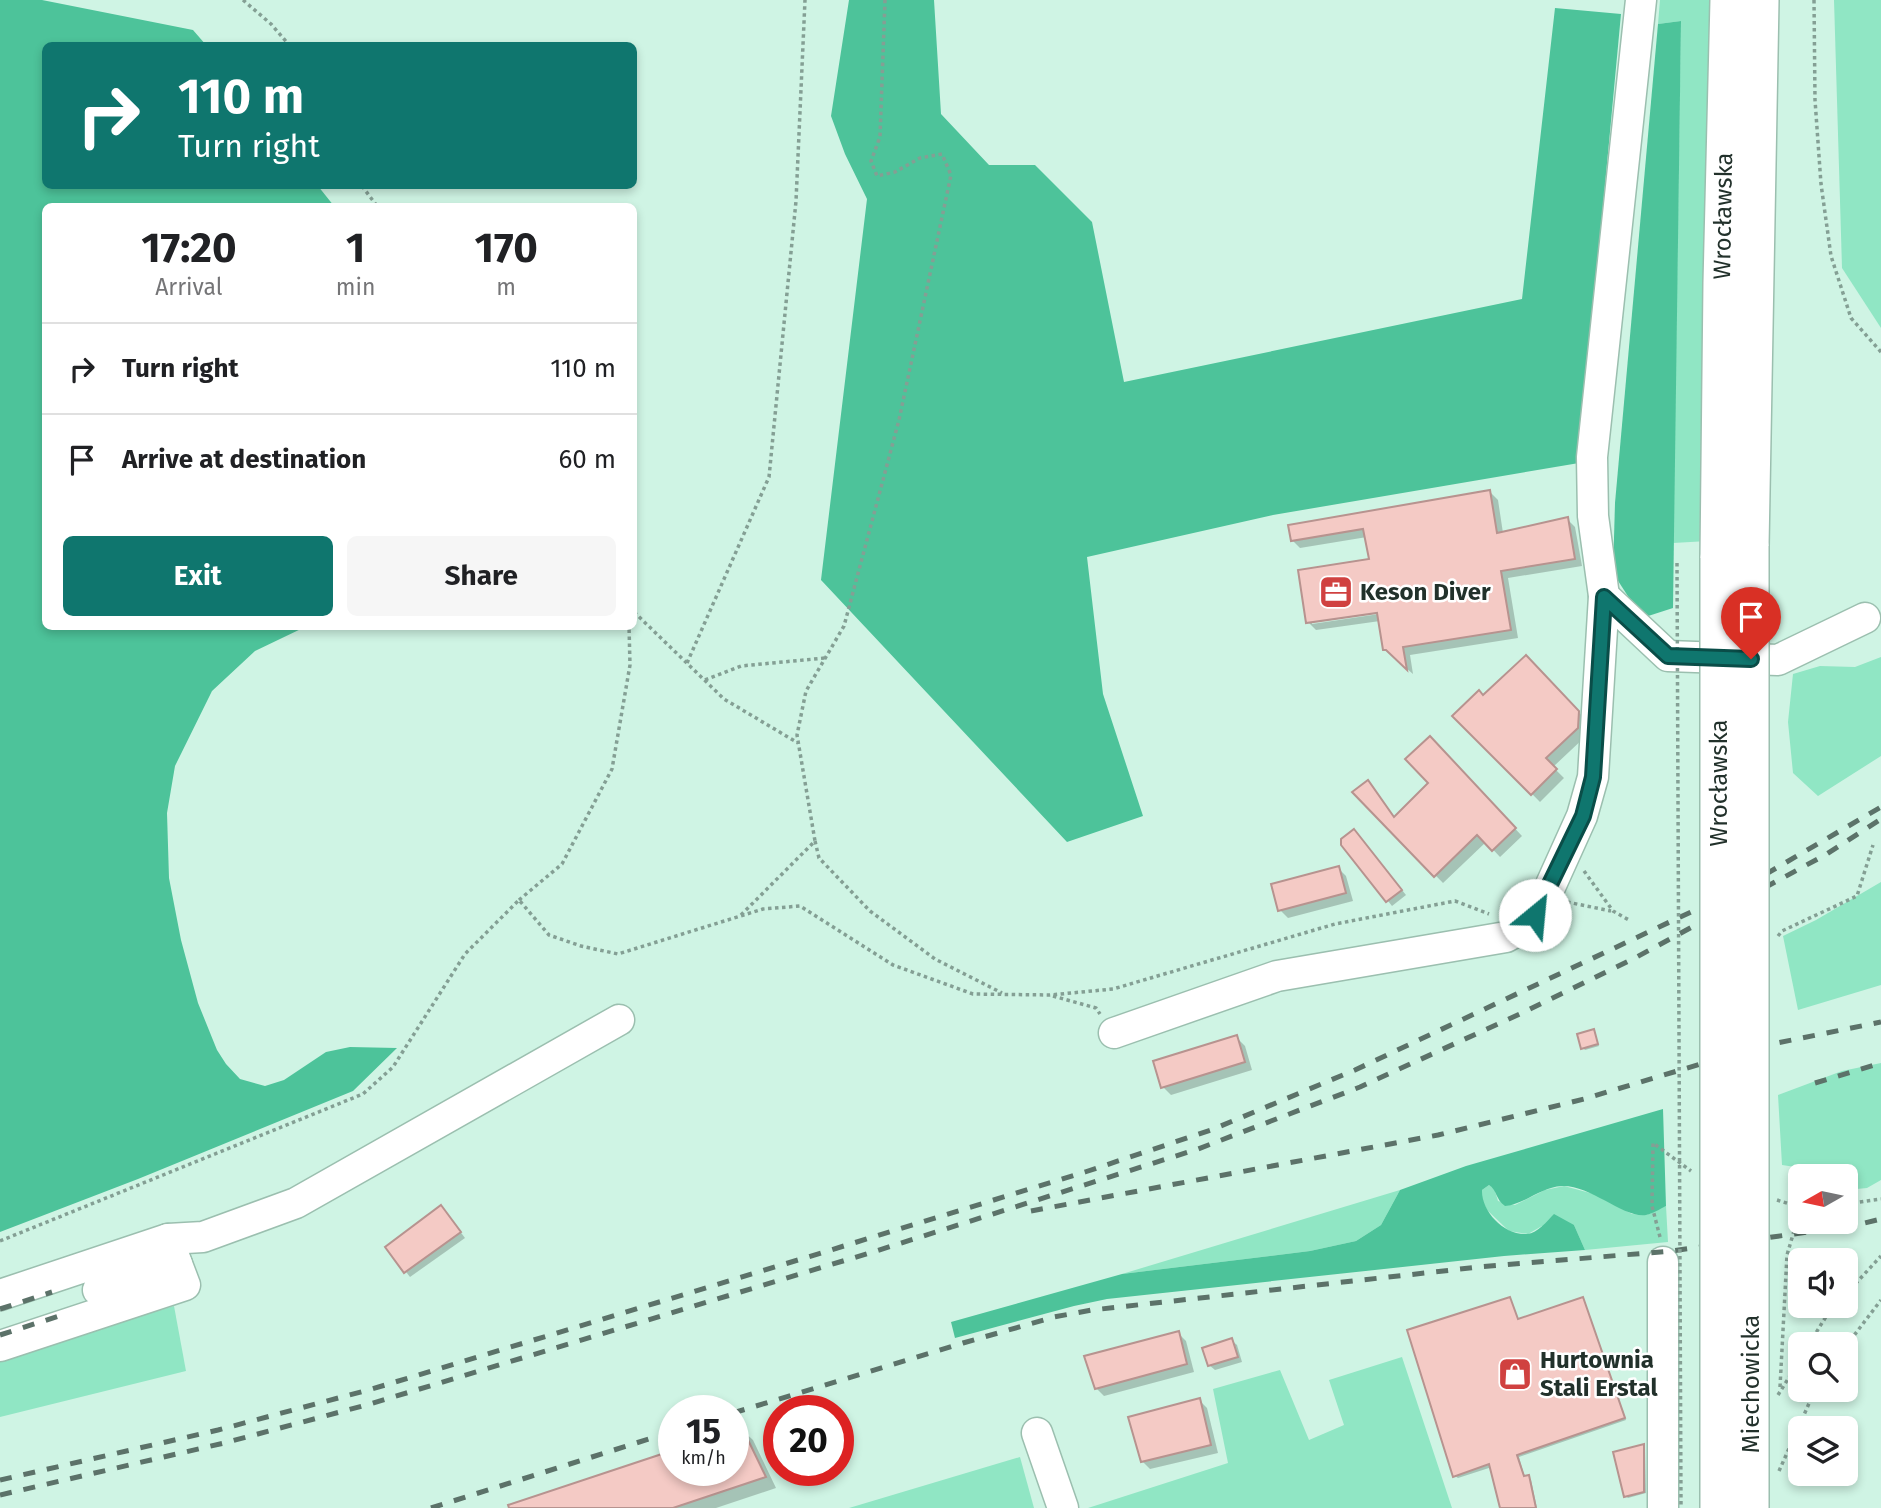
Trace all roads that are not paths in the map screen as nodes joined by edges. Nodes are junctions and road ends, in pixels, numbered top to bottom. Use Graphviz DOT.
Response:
graph roads {
  1 [pos="1641,0"];
  2 [pos="1729,0"];
  3 [pos="1760,0"];
  4 [pos="1734,552"];
  5 [pos="1604,597"];
  6 [pos="1865,618"];
  7 [pos="619,1020"];
  8 [pos="1114,1033"];
  9 [pos="172,1251"];
  10 [pos="1663,1262"];
  11 [pos="1736,1267"];
  12 [pos="98,1290"];
  13 [pos="0,1295"];
  14 [pos="0,1346"];
  15 [pos="1037,1433"];
  16 [pos="1063,1508"];
  17 [pos="1663,1508"];
  18 [pos="1720,1508"];
  19 [pos="1750,1508"];
  1 -- 5 [label="street"];
  2 -- 4 [label="main road, Wrocławska"];
  3 -- 4 [label="main road, Wrocławska"];
  4 -- 11 [label="main road, Wrocławska, bridge"];
  5 -- 6 [label="street"];
  5 -- 8 [label="street"];
  7 -- 9 [label="street"];
  9 -- 12 [label="street"];
  9 -- 13 [label="street"];
  9 -- 14 [label="street"];
  10 -- 17 [label="street"];
  11 -- 18 [label="main road, Miechowicka, bridge"];
  11 -- 19 [label="main road, Miechowicka, bridge"];
  15 -- 16 [label="street"];
}
